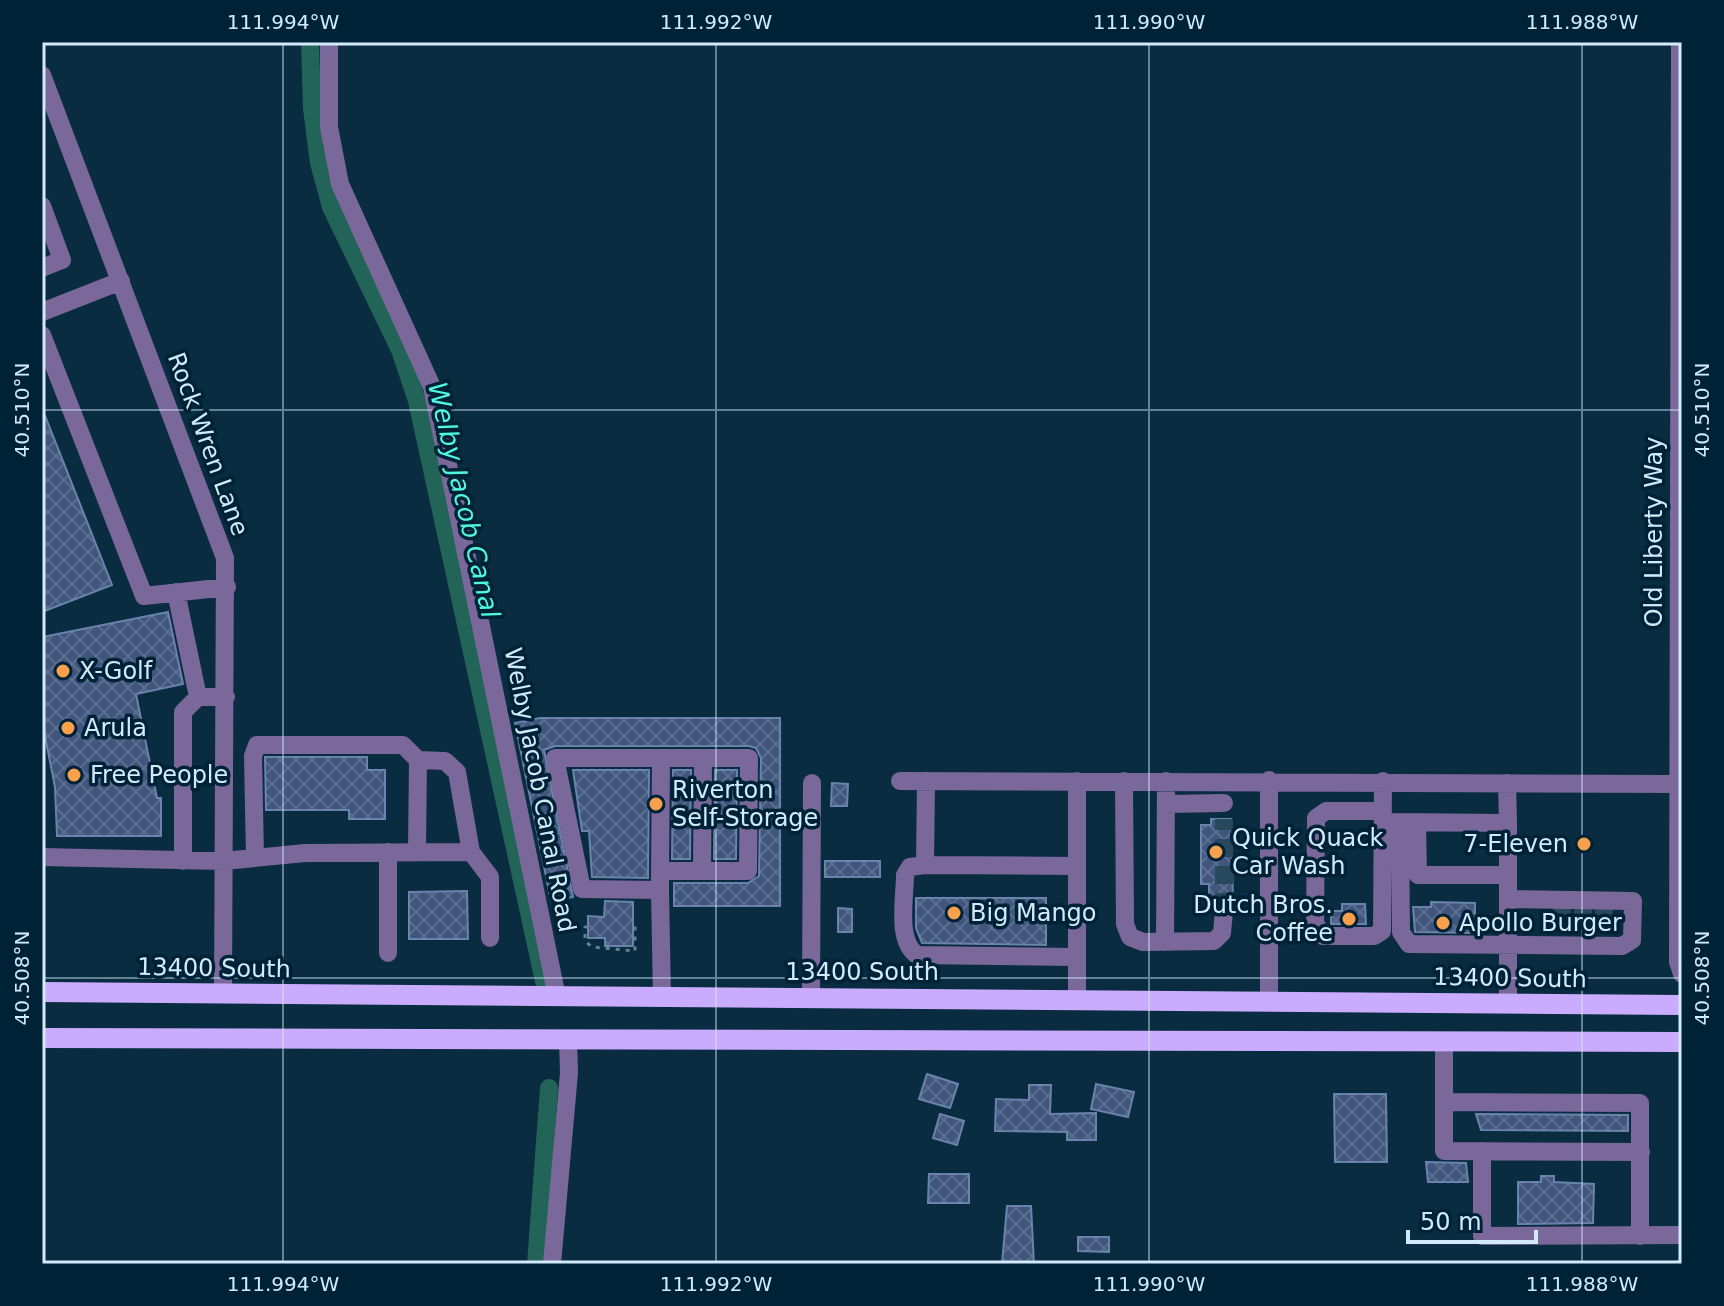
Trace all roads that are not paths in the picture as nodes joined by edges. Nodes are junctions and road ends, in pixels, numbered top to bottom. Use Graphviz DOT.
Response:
graph roads {
  1 [pos="329,42"];
  2 [pos="1680,42"];
  3 [pos="42,75"];
  4 [pos="42,206"];
  5 [pos="42,268"];
  6 [pos="121,281"];
  7 [pos="42,312"];
  8 [pos="42,335"];
  9 [pos="227,587"];
  10 [pos="176,592"];
  11 [pos="198,697"];
  12 [pos="226,697"];
  13 [pos="661,758"];
  14 [pos="703,758"];
  15 [pos="418,760"];
  16 [pos="1224,780"];
  17 [pos="1269,780"];
  18 [pos="900,781"];
  19 [pos="926,781"];
  20 [pos="1077,781"];
  21 [pos="1124,781"];
  22 [pos="1166,781"];
  23 [pos="1383,781"];
  24 [pos="812,783"];
  25 [pos="1507,783"];
  26 [pos="1678,784"];
  27 [pos="1166,804"];
  28 [pos="1396,819"];
  29 [pos="1508,823"];
  30 [pos="388,852"];
  31 [pos="417,852"];
  32 [pos="471,852"];
  33 [pos="42,857"];
  34 [pos="255,858"];
  35 [pos="183,861"];
  36 [pos="224,861"];
  37 [pos="925,865"];
  38 [pos="1077,866"];
  39 [pos="702,871"];
  40 [pos="1507,875"];
  41 [pos="660,880"];
  42 [pos="1508,899"];
  43 [pos="1224,911"];
  44 [pos="490,938"];
  45 [pos="1165,942"];
  46 [pos="1508,946"];
  47 [pos="388,953"];
  48 [pos="1077,957"];
  49 [pos="1682,974"];
  50 [pos="42,992"];
  51 [pos="223,994"];
  52 [pos="557,997"];
  53 [pos="662,998"];
  54 [pos="811,998"];
  55 [pos="1077,1000"];
  56 [pos="1269,1002"];
  57 [pos="1508,1004"];
  58 [pos="1682,1005"];
  59 [pos="42,1038"];
  60 [pos="568,1039"];
  61 [pos="1444,1041"];
  62 [pos="1682,1042"];
  63 [pos="1444,1102"];
  64 [pos="1482,1151"];
  65 [pos="1641,1152"];
  66 [pos="1682,1235"];
  67 [pos="1640,1236"];
  68 [pos="552,1264"];
  1 -- 52 [label="street, Welby Jacob Canal Road"];
  2 -- 26 [label="street, Old Liberty Way"];
  3 -- 6 [label="street, Rock Wren Lane"];
  4 -- 5 [label="street"];
  6 -- 7 [label="street"];
  6 -- 9 [label="street, Rock Wren Lane"];
  8 -- 10 [label="street"];
  9 -- 10 [label="street"];
  9 -- 12 [label="street, Rock Wren Lane"];
  10 -- 11 [label="street"];
  11 -- 12 [label="street"];
  11 -- 35 [label="street"];
  12 -- 36 [label="street, Rock Wren Lane"];
  13 -- 14 [label="street"];
  13 -- 41 [label="street"];
  13 -- 41 [label="street"];
  14 -- 39 [label="street"];
  14 -- 39 [label="street"];
  15 -- 31 [label="street"];
  15 -- 32 [label="street"];
  15 -- 34 [label="street"];
  16 -- 17 [label="street"];
  16 -- 22 [label="street"];
  16 -- 27 [label="street"];
  17 -- 23 [label="street"];
  17 -- 56 [label="street"];
  18 -- 19 [label="street"];
  19 -- 20 [label="street"];
  19 -- 37 [label="street"];
  20 -- 21 [label="street"];
  20 -- 38 [label="street"];
  21 -- 22 [label="street"];
  21 -- 45 [label="street"];
  22 -- 27 [label="street"];
  23 -- 25 [label="street"];
  23 -- 28 [label="street"];
  24 -- 54 [label="street"];
  25 -- 26 [label="street"];
  25 -- 29 [label="street"];
  26 -- 49 [label="street, Old Liberty Way"];
  27 -- 45 [label="street"];
  28 -- 28 [label="street"];
  28 -- 29 [label="street"];
  28 -- 40 [label="street"];
  28 -- 46 [label="street"];
  29 -- 40 [label="street"];
  30 -- 31 [label="street"];
  30 -- 34 [label="street"];
  30 -- 47 [label="street"];
  31 -- 32 [label="street"];
  32 -- 44 [label="street"];
  33 -- 35 [label="street"];
  34 -- 36 [label="street"];
  35 -- 36 [label="street"];
  36 -- 51 [label="street, Rock Wren Lane"];
  37 -- 38 [label="street"];
  37 -- 48 [label="street"];
  38 -- 48 [label="street"];
  39 -- 41 [label="street"];
  40 -- 42 [label="street"];
  41 -- 53 [label="street"];
  42 -- 46 [label="street"];
  42 -- 46 [label="street"];
  43 -- 45 [label="street"];
  46 -- 57 [label="street"];
  48 -- 55 [label="street"];
  50 -- 51 [label="main road, 13400 South"];
  51 -- 52 [label="main road, 13400 South"];
  52 -- 53 [label="main road, 13400 South"];
  53 -- 54 [label="main road, 13400 South"];
  54 -- 55 [label="main road, 13400 South"];
  55 -- 56 [label="main road, 13400 South"];
  56 -- 57 [label="main road, 13400 South"];
  57 -- 58 [label="main road, 13400 South"];
  59 -- 60 [label="main road"];
  60 -- 61 [label="main road"];
  60 -- 68 [label="street"];
  61 -- 62 [label="main road"];
  61 -- 63 [label="street"];
  63 -- 64 [label="street"];
  63 -- 65 [label="street"];
  64 -- 65 [label="street"];
  64 -- 67 [label="street"];
  65 -- 67 [label="street"];
  66 -- 67 [label="street"];
}
